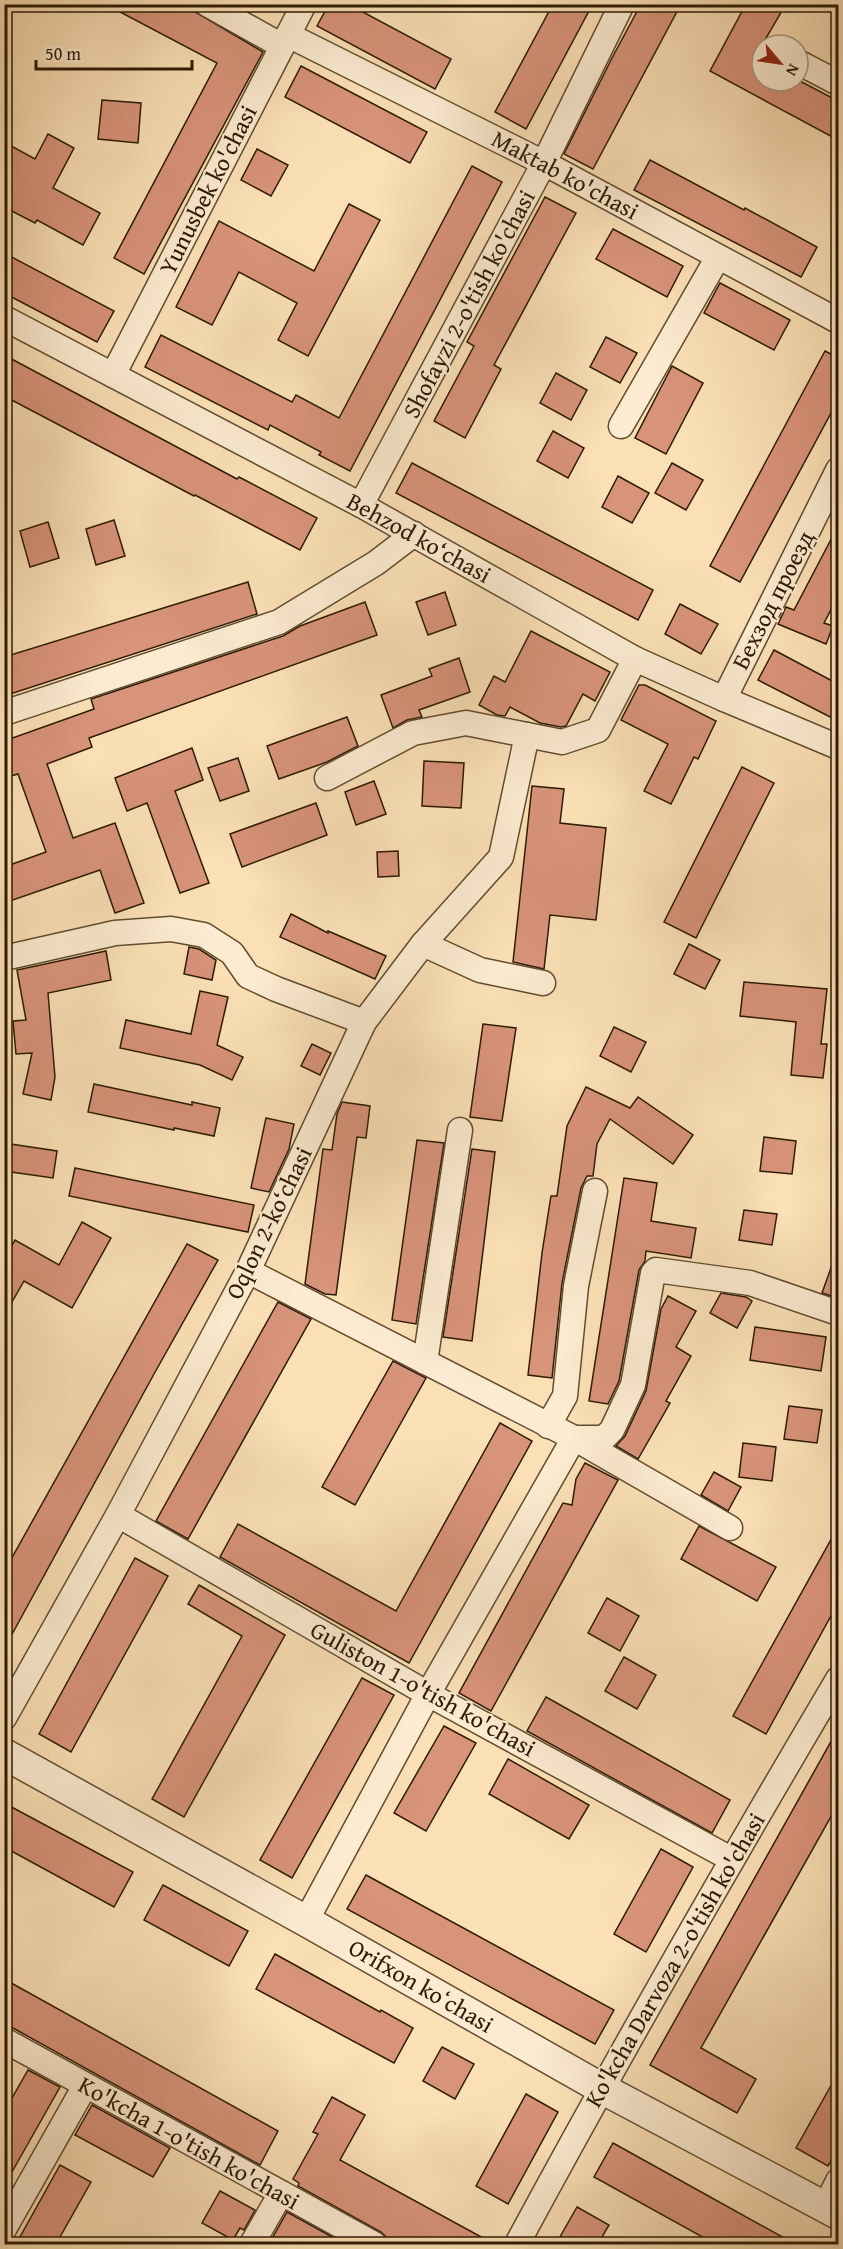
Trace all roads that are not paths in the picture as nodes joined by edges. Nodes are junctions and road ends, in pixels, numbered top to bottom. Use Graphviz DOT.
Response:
graph roads {
  1 [pos="207,4"];
  2 [pos="304,4"];
  3 [pos="622,4"];
  4 [pos="285,40"];
  5 [pos="810,68"];
  6 [pos="838,83"];
  7 [pos="544,163"];
  8 [pos="718,257"];
  9 [pos="4,318"];
  10 [pos="838,321"];
  11 [pos="114,375"];
  12 [pos="621,426"];
  13 [pos="838,470"];
  14 [pos="361,505"];
  15 [pos="414,534"];
  16 [pos="635,658"];
  17 [pos="724,699"];
  18 [pos="4,713"];
  19 [pos="527,735"];
  20 [pos="838,747"];
  21 [pos="327,778"];
  22 [pos="423,944"];
  23 [pos="4,958"];
  24 [pos="543,983"];
  25 [pos="364,1022"];
  26 [pos="460,1130"];
  27 [pos="595,1191"];
  28 [pos="248,1271"];
  29 [pos="838,1313"];
  30 [pos="425,1362"];
  31 [pos="548,1426"];
  32 [pos="574,1438"];
  33 [pos="118,1515"];
  34 [pos="730,1528"];
  35 [pos="838,1679"];
  36 [pos="428,1694"];
  37 [pos="4,1718"];
  38 [pos="4,1754"];
  39 [pos="731,1859"];
  40 [pos="306,1921"];
  41 [pos="4,2040"];
  42 [pos="85,2086"];
  43 [pos="601,2088"];
  44 [pos="281,2193"];
  45 [pos="834,2200"];
  46 [pos="4,2229"];
  47 [pos="252,2244"];
  48 [pos="374,2244"];
  49 [pos="517,2244"];
  1 -- 4 [label="street, Maktab ko'chasi"];
  2 -- 4 [label="street, Yunusbek ko'chasi"];
  3 -- 7 [label="street, Shofayzi 2-o'tish ko'chasi"];
  4 -- 7 [label="street, Maktab ko'chasi"];
  4 -- 11 [label="street, Yunusbek ko'chasi"];
  5 -- 6 [label="street"];
  7 -- 8 [label="street, Maktab ko'chasi"];
  7 -- 14 [label="street, Shofayzi 2-o'tish ko'chasi"];
  8 -- 10 [label="street, Maktab ko'chasi"];
  8 -- 12 [label="street"];
  9 -- 11 [label="street, Behzod ko‘chasi"];
  11 -- 14 [label="street, Behzod ko‘chasi"];
  13 -- 17 [label="street, Бехзод проезд"];
  14 -- 15 [label="street, Behzod ko‘chasi"];
  15 -- 16 [label="street, Behzod ko‘chasi"];
  15 -- 18 [label="street"];
  16 -- 17 [label="street, Behzod ko‘chasi"];
  16 -- 19 [label="street"];
  17 -- 20 [label="street, Behzod ko‘chasi"];
  19 -- 21 [label="street"];
  19 -- 22 [label="street, Oqlon 2-ko‘chasi"];
  22 -- 24 [label="street"];
  22 -- 25 [label="street, Oqlon 2-ko‘chasi"];
  23 -- 25 [label="street"];
  25 -- 28 [label="street, Oqlon 2-ko‘chasi"];
  26 -- 30 [label="street"];
  27 -- 31 [label="street"];
  28 -- 30 [label="street"];
  28 -- 33 [label="street, Oqlon 2-ko‘chasi"];
  29 -- 32 [label="street"];
  30 -- 31 [label="street"];
  31 -- 32 [label="street"];
  32 -- 34 [label="street"];
  32 -- 36 [label="street"];
  33 -- 36 [label="street, Guliston 1-o'tish ko'chasi"];
  33 -- 37 [label="street, Oqlon 2-ko‘chasi"];
  35 -- 39 [label="street, Ko'kcha Darvoza 2-o'tish ko'chasi"];
  36 -- 39 [label="street, Guliston 1-o'tish ko'chasi"];
  36 -- 40 [label="street"];
  38 -- 40 [label="street, Orifxon koʻchasi"];
  39 -- 43 [label="street, Ko'kcha Darvoza 2-o'tish ko'chasi"];
  40 -- 43 [label="street, Orifxon koʻchasi"];
  41 -- 42 [label="street, Ko'kcha 1-o'tish ko'chasi"];
  42 -- 44 [label="street, Ko'kcha 1-o'tish ko'chasi"];
  42 -- 46 [label="street"];
  43 -- 45 [label="street, Orifxon koʻchasi"];
  43 -- 49 [label="street, Ko'kcha Darvoza 2-o'tish ko'chasi"];
  44 -- 47 [label="street"];
  44 -- 48 [label="street, Ko'kcha 1-o'tish ko'chasi"];
}
